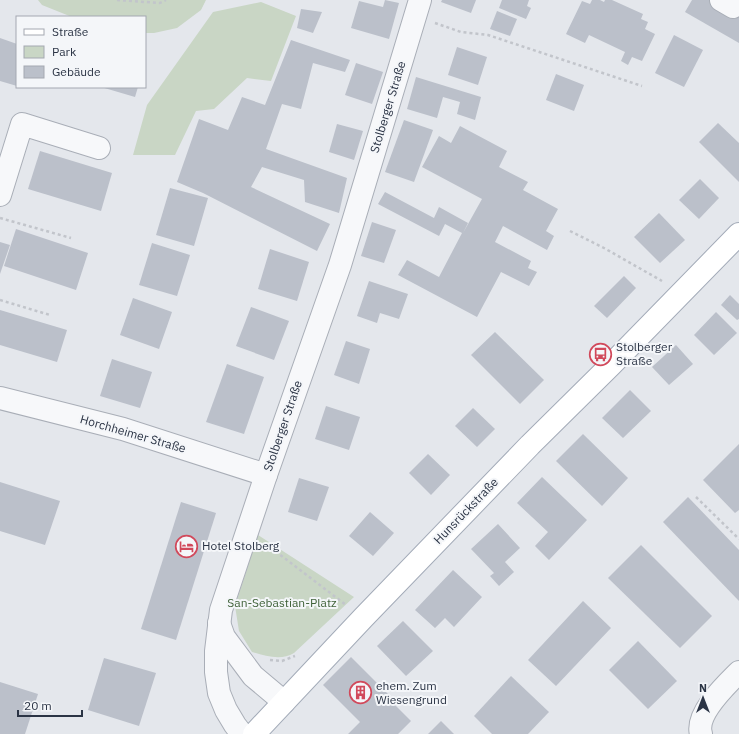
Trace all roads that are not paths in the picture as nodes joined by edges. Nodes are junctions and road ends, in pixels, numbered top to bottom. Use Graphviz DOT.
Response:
graph roads {
  1 [pos="418,8"];
  2 [pos="99,148"];
  3 [pos="0,195"];
  4 [pos="739,234"];
  5 [pos="0,398"];
  6 [pos="266,475"];
  7 [pos="219,623"];
  8 [pos="737,680"];
  9 [pos="284,702"];
  10 [pos="698,733"];
  11 [pos="242,734"];
  12 [pos="254,734"];
  1 -- 6 [label="street, Stolberger Straße"];
  2 -- 3 [label="street"];
  4 -- 9 [label="main road, Hunsrückstraße"];
  5 -- 6 [label="street, Horchheimer Straße"];
  6 -- 7 [label="street, Stolberger Straße"];
  7 -- 9 [label="street"];
  7 -- 11 [label="street, Stolberger Straße"];
  8 -- 10 [label="street"];
  9 -- 12 [label="main road, Hunsrückstraße"];
}
